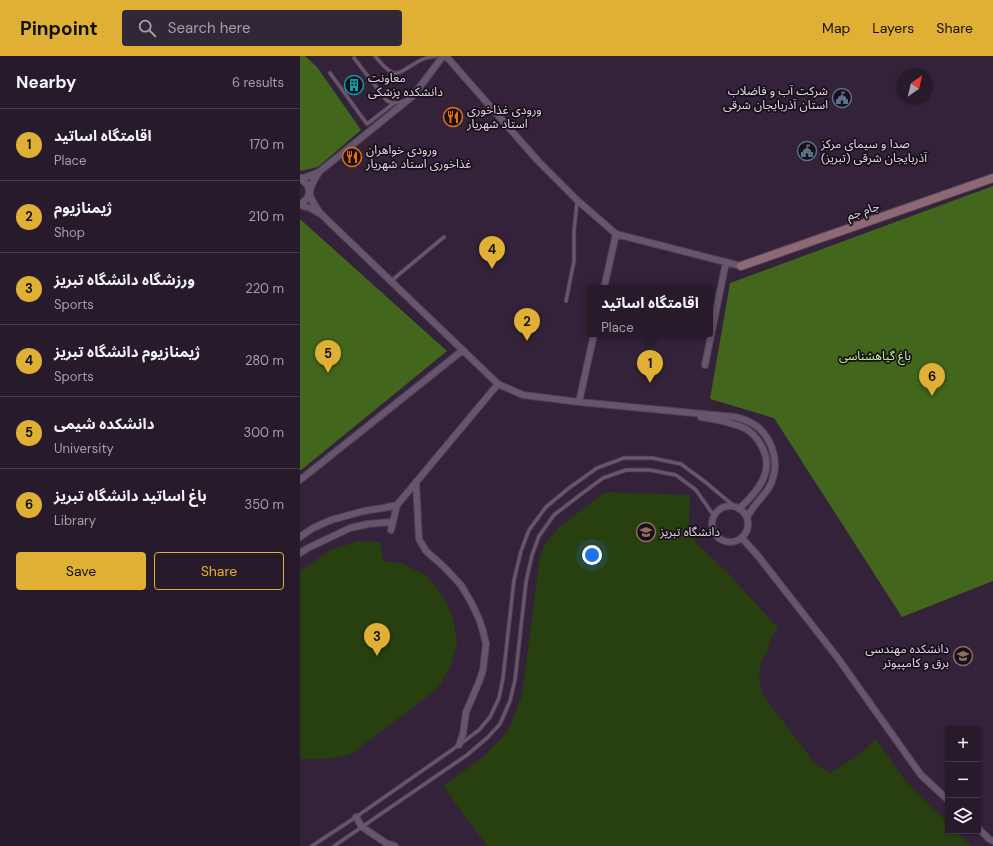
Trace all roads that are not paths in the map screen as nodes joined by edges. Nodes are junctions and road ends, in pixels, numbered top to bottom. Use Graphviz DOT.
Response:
graph roads {
  1 [pos="376,56"];
  2 [pos="436,56"];
  3 [pos="444,56"];
  4 [pos="354,58"];
  5 [pos="330,73"];
  6 [pos="413,96"];
  7 [pos="394,103"];
  8 [pos="319,172"];
  9 [pos="993,178"];
  10 [pos="300,179"];
  11 [pos="309,191"];
  12 [pos="578,200"];
  13 [pos="300,205"];
  14 [pos="321,214"];
  15 [pos="616,234"];
  16 [pos="444,237"];
  17 [pos="726,262"];
  18 [pos="741,266"];
  19 [pos="391,281"];
  20 [pos="605,285"];
  21 [pos="566,301"];
  22 [pos="713,326"];
  23 [pos="593,337"];
  24 [pos="711,337"];
  25 [pos="463,350"];
  26 [pos="705,365"];
  27 [pos="498,384"];
  28 [pos="579,402"];
  29 [pos="680,411"];
  30 [pos="300,480"];
  31 [pos="416,482"];
  32 [pos="397,504"];
  33 [pos="736,508"];
  34 [pos="714,516"];
  35 [pos="747,517"];
  36 [pos="393,522"];
  37 [pos="391,530"];
  38 [pos="300,537"];
  39 [pos="742,538"];
  40 [pos="300,553"];
  41 [pos="460,745"];
  42 [pos="946,798"];
  43 [pos="356,817"];
  44 [pos="362,827"];
  45 [pos="981,831"];
  46 [pos="993,841"];
  47 [pos="312,846"];
  48 [pos="334,846"];
  49 [pos="395,846"];
  1 -- 2 [label="lane"];
  3 -- 6 [label="street"];
  3 -- 12 [label="street"];
  4 -- 7 [label="lane"];
  5 -- 7 [label="lane"];
  6 -- 7 [label="lane"];
  6 -- 8 [label="street"];
  8 -- 10 [label="street"];
  8 -- 11 [label="street"];
  9 -- 18 [label="street, جام جم"];
  10 -- 11 [label="street"];
  11 -- 13 [label="street"];
  11 -- 14 [label="street"];
  12 -- 15 [label="street"];
  12 -- 21 [label="lane"];
  13 -- 14 [label="street"];
  14 -- 19 [label="street"];
  15 -- 17 [label="street"];
  15 -- 20 [label="street"];
  16 -- 19 [label="lane"];
  17 -- 18 [label="street"];
  17 -- 22 [label="street"];
  19 -- 25 [label="street"];
  23 -- 28 [label="street"];
  24 -- 26 [label="street"];
  25 -- 27 [label="street"];
  25 -- 30 [label="street"];
  27 -- 28 [label="street"];
  27 -- 31 [label="street"];
  28 -- 29 [label="street"];
  29 -- 33 [label="street"];
  29 -- 35 [label="street"];
  31 -- 32 [label="street"];
  31 -- 41 [label="street"];
  32 -- 36 [label="street"];
  32 -- 38 [label="street"];
  33 -- 34 [label="street"];
  33 -- 35 [label="street"];
  33 -- 41 [label="lane"];
  34 -- 39 [label="street"];
  34 -- 44 [label="lane"];
  35 -- 39 [label="street"];
  36 -- 37 [label="street"];
  36 -- 40 [label="street"];
  39 -- 42 [label="street"];
  41 -- 43 [label="lane"];
  43 -- 44 [label="street"];
  43 -- 47 [label="lane"];
  44 -- 48 [label="lane"];
  44 -- 49 [label="street"];
  45 -- 46 [label="street"];
}
